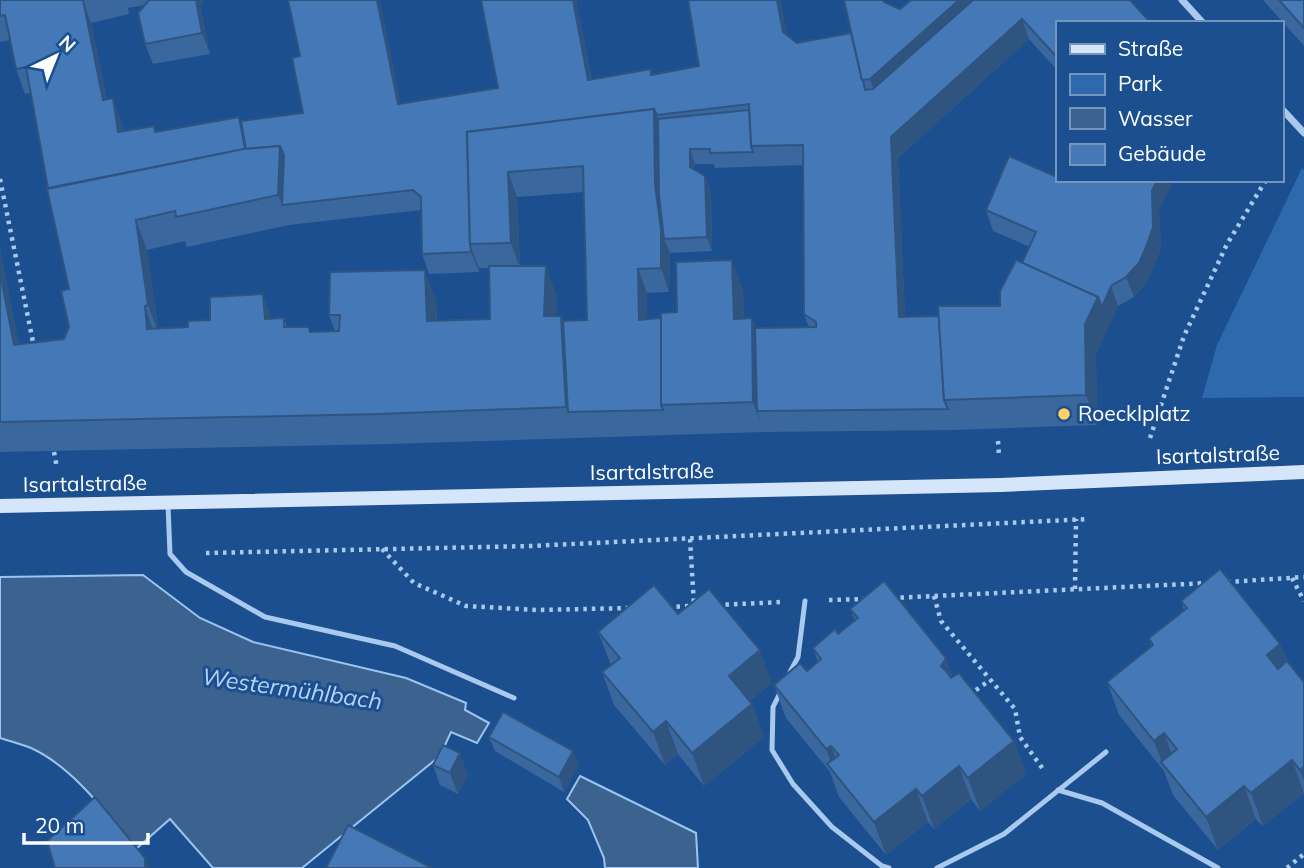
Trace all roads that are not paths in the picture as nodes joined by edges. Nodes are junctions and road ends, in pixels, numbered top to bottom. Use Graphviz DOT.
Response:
graph roads {
  1 [pos="1182,0"];
  2 [pos="1201,21"];
  3 [pos="1283,109"];
  4 [pos="1304,133"];
  5 [pos="1304,472"];
  6 [pos="167,503"];
  7 [pos="0,506"];
  8 [pos="805,601"];
  9 [pos="514,698"];
  10 [pos="1105,752"];
  11 [pos="1058,790"];
  12 [pos="889,868"];
  13 [pos="937,868"];
  14 [pos="1218,868"];
  1 -- 2 [label="street"];
  3 -- 4 [label="street"];
  5 -- 6 [label="main road, Isartalstraße"];
  6 -- 7 [label="main road, Isartalstraße"];
  6 -- 9 [label="lane"];
  8 -- 12 [label="lane"];
  10 -- 11 [label="lane"];
  11 -- 13 [label="lane"];
  11 -- 14 [label="lane"];
}
